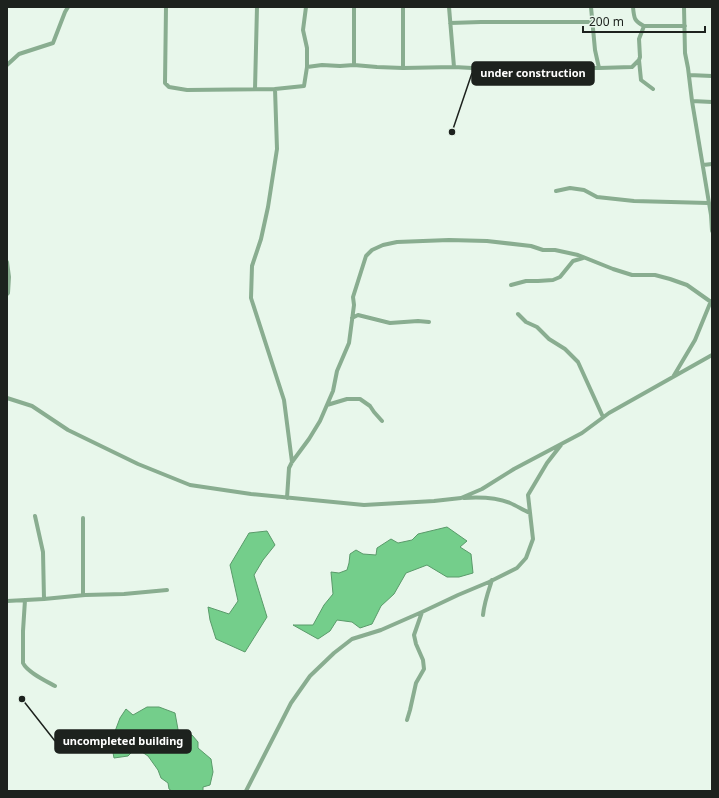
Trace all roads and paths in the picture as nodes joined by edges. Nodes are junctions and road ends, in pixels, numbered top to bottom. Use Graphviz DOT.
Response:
graph roads {
  1 [pos="68,7"];
  2 [pos="166,7"];
  3 [pos="257,7"];
  4 [pos="306,7"];
  5 [pos="354,7"];
  6 [pos="403,7"];
  7 [pos="449,7"];
  8 [pos="591,7"];
  9 [pos="633,7"];
  10 [pos="684,7"];
  11 [pos="592,22"];
  12 [pos="450,23"];
  13 [pos="644,26"];
  14 [pos="684,26"];
  15 [pos="638,60"];
  16 [pos="7,65"];
  17 [pos="354,65"];
  18 [pos="307,67"];
  19 [pos="454,67"];
  20 [pos="403,68"];
  21 [pos="599,68"];
  22 [pos="689,75"];
  23 [pos="712,76"];
  24 [pos="255,89"];
  25 [pos="275,89"];
  26 [pos="653,89"];
  27 [pos="692,101"];
  28 [pos="712,102"];
  29 [pos="712,164"];
  30 [pos="703,165"];
  31 [pos="556,191"];
  32 [pos="708,203"];
  33 [pos="712,231"];
  34 [pos="584,258"];
  35 [pos="7,262"];
  36 [pos="511,285"];
  37 [pos="7,294"];
  38 [pos="711,301"];
  39 [pos="518,314"];
  40 [pos="352,318"];
  41 [pos="429,322"];
  42 [pos="712,355"];
  43 [pos="672,377"];
  44 [pos="7,398"];
  45 [pos="327,405"];
  46 [pos="603,417"];
  47 [pos="382,421"];
  48 [pos="563,443"];
  49 [pos="292,462"];
  50 [pos="287,498"];
  51 [pos="461,498"];
  52 [pos="530,513"];
  53 [pos="35,516"];
  54 [pos="83,518"];
  55 [pos="492,580"];
  56 [pos="167,590"];
  57 [pos="83,595"];
  58 [pos="44,599"];
  59 [pos="25,600"];
  60 [pos="7,601"];
  61 [pos="422,612"];
  62 [pos="484,615"];
  63 [pos="55,686"];
  64 [pos="407,720"];
  65 [pos="246,791"];
  1 -- 16 [label="street"];
  2 -- 24 [label="street"];
  3 -- 24 [label="street"];
  4 -- 18 [label="street"];
  5 -- 17 [label="street"];
  6 -- 20 [label="street"];
  7 -- 12 [label="street"];
  8 -- 11 [label="street"];
  9 -- 13 [label="street"];
  10 -- 14 [label="street"];
  11 -- 12 [label="street"];
  11 -- 21 [label="street"];
  12 -- 19 [label="street"];
  13 -- 14 [label="street"];
  13 -- 15 [label="street"];
  14 -- 22 [label="street"];
  15 -- 21 [label="street"];
  15 -- 26 [label="street"];
  17 -- 18 [label="street"];
  17 -- 20 [label="street"];
  18 -- 25 [label="street"];
  19 -- 20 [label="street"];
  19 -- 21 [label="street"];
  22 -- 23 [label="street"];
  22 -- 27 [label="street"];
  24 -- 25 [label="street"];
  25 -- 49 [label="street"];
  27 -- 28 [label="street"];
  27 -- 30 [label="street"];
  29 -- 30 [label="street"];
  30 -- 32 [label="street"];
  31 -- 32 [label="street"];
  32 -- 33 [label="street"];
  34 -- 36 [label="street"];
  34 -- 38 [label="street"];
  34 -- 40 [label="street"];
  35 -- 37 [label="street"];
  38 -- 43 [label="street"];
  39 -- 46 [label="street"];
  40 -- 41 [label="street"];
  40 -- 45 [label="street"];
  42 -- 43 [label="street"];
  43 -- 46 [label="street"];
  44 -- 50 [label="street"];
  45 -- 47 [label="street"];
  45 -- 49 [label="street"];
  46 -- 48 [label="street"];
  48 -- 51 [label="street"];
  48 -- 52 [label="street"];
  49 -- 50 [label="street"];
  50 -- 51 [label="street"];
  51 -- 52 [label="street"];
  52 -- 55 [label="street"];
  53 -- 58 [label="street"];
  54 -- 57 [label="street"];
  55 -- 61 [label="street"];
  55 -- 62 [label="street"];
  56 -- 57 [label="street"];
  57 -- 58 [label="street"];
  58 -- 59 [label="street"];
  59 -- 60 [label="street"];
  59 -- 63 [label="street"];
  61 -- 64 [label="street"];
  61 -- 65 [label="street"];
}
